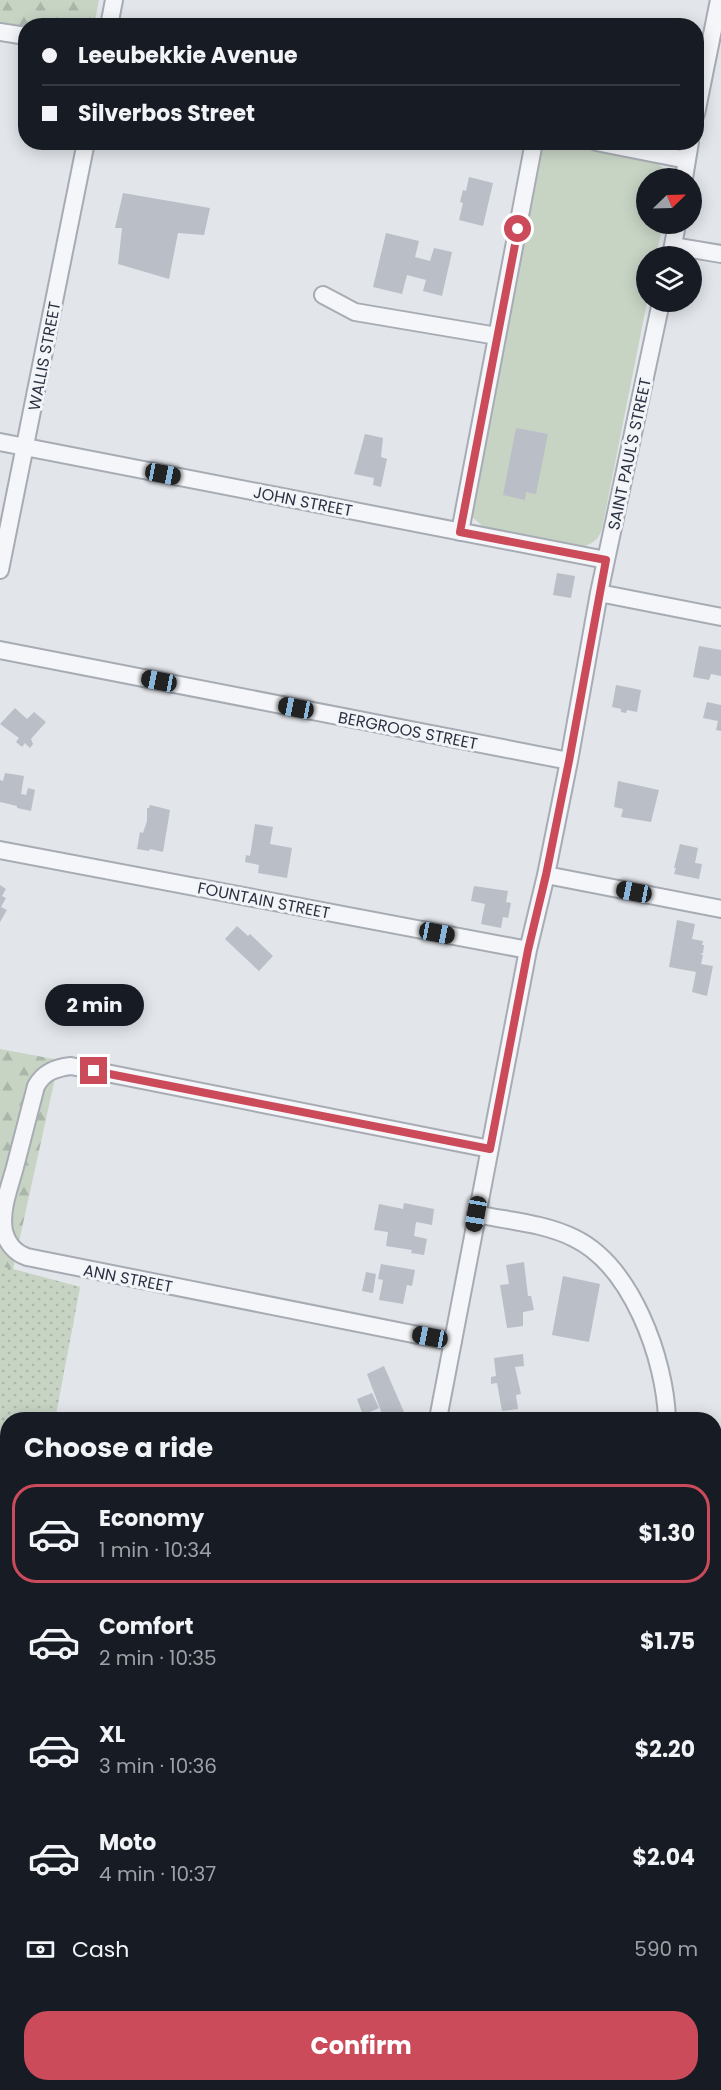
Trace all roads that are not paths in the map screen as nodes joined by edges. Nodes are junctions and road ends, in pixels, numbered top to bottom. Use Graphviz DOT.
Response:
graph roads {
  1 [pos="114,0"];
  2 [pos="719,0"];
  3 [pos="111,18"];
  4 [pos="0,32"];
  5 [pos="18,35"];
  6 [pos="704,74"];
  7 [pos="84,150"];
  8 [pos="532,150"];
  9 [pos="639,150"];
  10 [pos="689,150"];
  11 [pos="687,159"];
  12 [pos="686,168"];
  13 [pos="702,253"];
  14 [pos="721,254"];
  15 [pos="323,295"];
  16 [pos="659,312"];
  17 [pos="497,336"];
  18 [pos="0,442"];
  19 [pos="26,447"];
  20 [pos="460,532"];
  21 [pos="606,560"];
  22 [pos="0,570"];
  23 [pos="599,593"];
  24 [pos="721,617"];
  25 [pos="0,650"];
  26 [pos="569,761"];
  27 [pos="0,850"];
  28 [pos="546,875"];
  29 [pos="721,909"];
  30 [pos="528,950"];
  31 [pos="490,1149"];
  32 [pos="476,1214"];
  33 [pos="453,1342"];
  34 [pos="439,1412"];
  35 [pos="666,1412"];
  1 -- 3 [label="street"];
  2 -- 6 [label="street"];
  4 -- 5 [label="street"];
  7 -- 19 [label="street, WALLIS STREET"];
  8 -- 17 [label="street"];
  9 -- 11 [label="street"];
  10 -- 11 [label="street"];
  11 -- 12 [label="street"];
  13 -- 14 [label="street"];
  15 -- 17 [label="street"];
  16 -- 21 [label="street, SAINT PAUL'S STREET"];
  17 -- 20 [label="street"];
  18 -- 19 [label="street, JOHN STREET"];
  19 -- 20 [label="street, JOHN STREET"];
  19 -- 22 [label="street, WALLIS STREET"];
  20 -- 21 [label="street, JOHN STREET"];
  21 -- 23 [label="street, SAINT PAUL'S STREET"];
  23 -- 24 [label="street"];
  23 -- 26 [label="street, SAINT PAUL'S STREET"];
  25 -- 26 [label="street, BERGROOS STREET"];
  26 -- 28 [label="street, SAINT PAUL'S STREET"];
  27 -- 30 [label="street, FOUNTAIN STREET"];
  28 -- 29 [label="street"];
  28 -- 30 [label="street, SAINT PAUL'S STREET"];
  30 -- 31 [label="street, SAINT PAUL'S STREET"];
  31 -- 32 [label="street, SAINT PAUL'S STREET"];
  31 -- 33 [label="street, ANN STREET"];
  32 -- 33 [label="street, SAINT PAUL'S STREET"];
  32 -- 35 [label="street"];
  33 -- 34 [label="street, SAINT PAUL'S STREET"];
}
